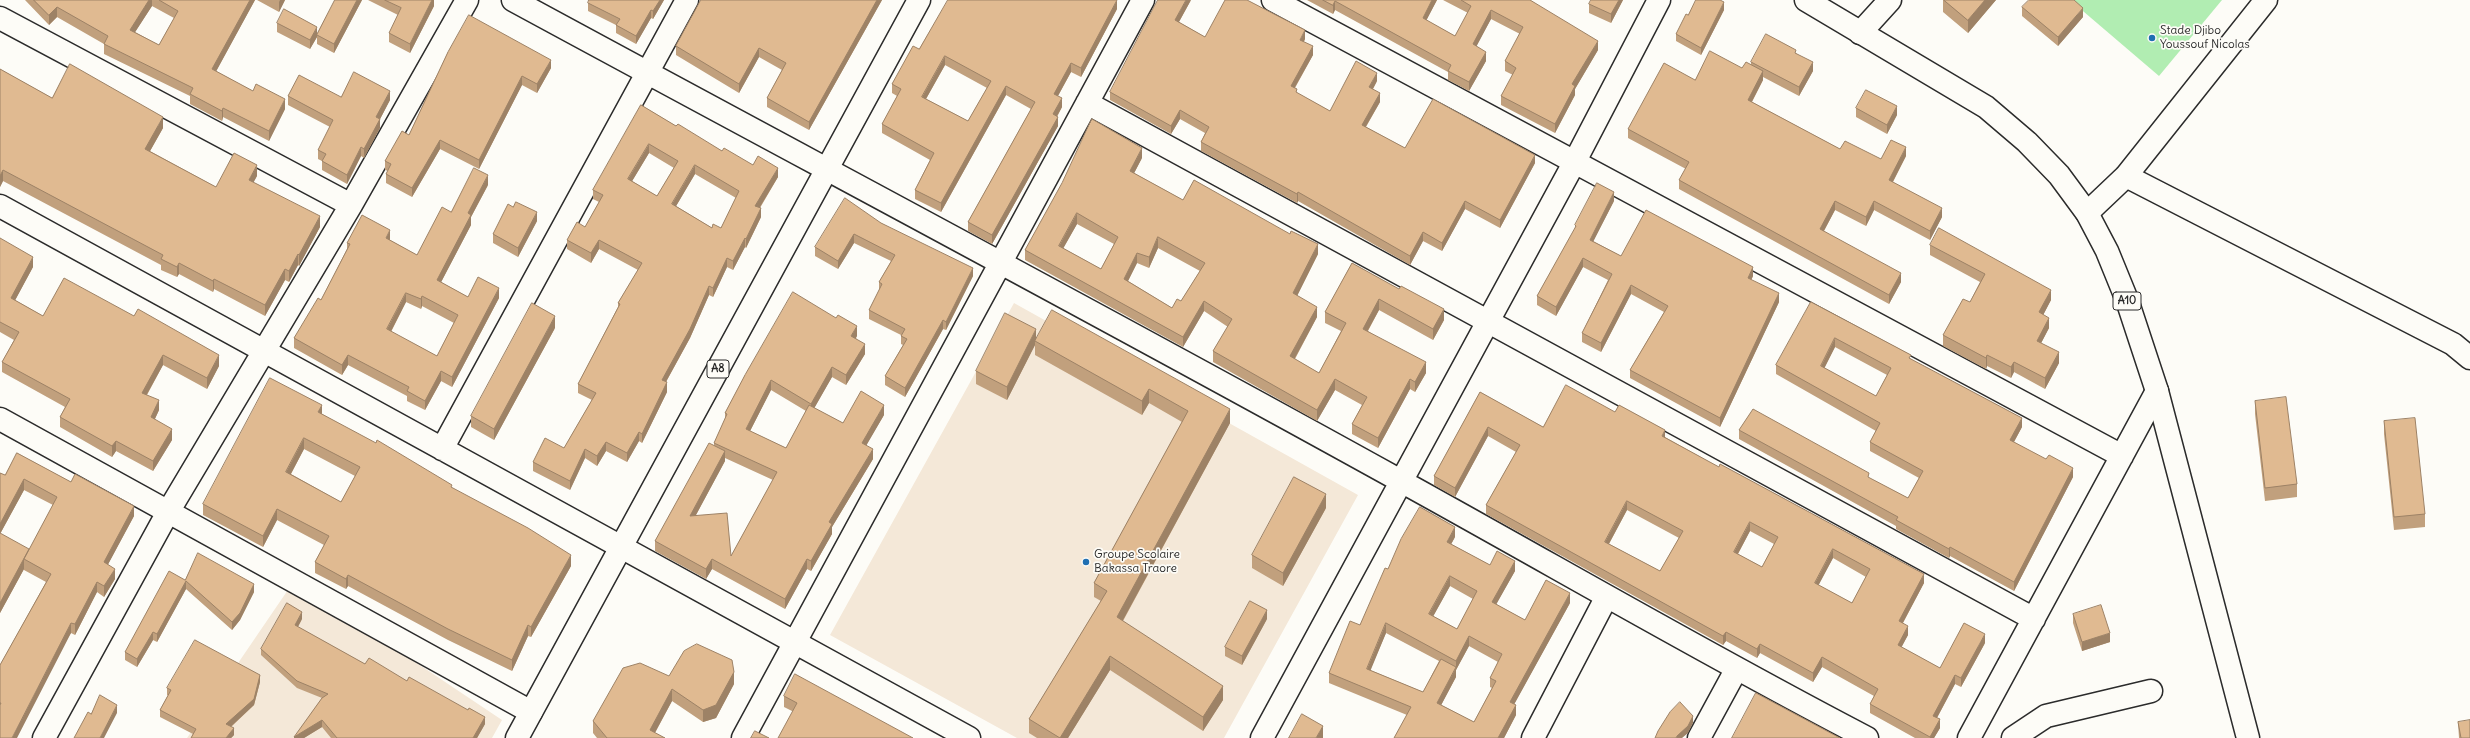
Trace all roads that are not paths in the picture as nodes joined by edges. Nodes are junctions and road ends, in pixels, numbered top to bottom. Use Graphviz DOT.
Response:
graph roads {
  1 [pos="467,0"];
  2 [pos="513,0"];
  3 [pos="687,0"];
  4 [pos="919,0"];
  5 [pos="1143,0"];
  6 [pos="1273,0"];
  7 [pos="1660,0"];
  8 [pos="1806,0"];
  9 [pos="1890,0"];
  10 [pos="2266,0"];
  11 [pos="0,18"];
  12 [pos="1860,33"];
  13 [pos="647,73"];
  14 [pos="1087,103"];
  15 [pos="1574,163"];
  16 [pos="828,168"];
  17 [pos="2126,176"];
  18 [pos="351,204"];
  19 [pos="0,206"];
  20 [pos="2087,213"];
  21 [pos="1000,262"];
  22 [pos="1488,321"];
  23 [pos="264,352"];
  24 [pos="2470,358"];
  25 [pos="2157,391"];
  26 [pos="1,423"];
  27 [pos="442,450"];
  28 [pos="2122,456"];
  29 [pos="1401,481"];
  30 [pos="168,512"];
  31 [pos="621,548"];
  32 [pos="1606,598"];
  33 [pos="2034,619"];
  34 [pos="794,642"];
  35 [pos="1736,670"];
  36 [pos="2151,691"];
  37 [pos="531,712"];
  38 [pos="44,738"];
  39 [pos="517,738"];
  40 [pos="743,738"];
  41 [pos="970,738"];
  42 [pos="1262,738"];
  43 [pos="1533,738"];
  44 [pos="1699,738"];
  45 [pos="1867,738"];
  46 [pos="1969,738"];
  47 [pos="2013,738"];
  48 [pos="2248,738"];
  1 -- 18 [label="street"];
  2 -- 13 [label="street"];
  3 -- 13 [label="street"];
  4 -- 16 [label="street, A8"];
  5 -- 14 [label="street"];
  6 -- 15 [label="street"];
  7 -- 15 [label="street"];
  8 -- 12 [label="street, A10"];
  9 -- 12 [label="street"];
  10 -- 17 [label="street"];
  11 -- 18 [label="street"];
  12 -- 20 [label="street, A10"];
  13 -- 16 [label="street"];
  13 -- 27 [label="street"];
  14 -- 21 [label="street"];
  14 -- 22 [label="street"];
  15 -- 22 [label="street"];
  15 -- 28 [label="street"];
  16 -- 21 [label="street"];
  16 -- 31 [label="street, A8"];
  17 -- 20 [label="street"];
  17 -- 24 [label="street"];
  18 -- 23 [label="street"];
  19 -- 23 [label="street"];
  20 -- 25 [label="street, A10"];
  21 -- 29 [label="street"];
  21 -- 34 [label="street"];
  22 -- 29 [label="street"];
  22 -- 33 [label="street"];
  23 -- 27 [label="street"];
  23 -- 30 [label="street"];
  25 -- 28 [label="street"];
  25 -- 48 [label="street, A10"];
  26 -- 30 [label="street"];
  27 -- 31 [label="street"];
  28 -- 33 [label="street"];
  29 -- 32 [label="street"];
  29 -- 42 [label="street"];
  30 -- 37 [label="street"];
  30 -- 38 [label="street"];
  31 -- 34 [label="street"];
  31 -- 37 [label="street, A8"];
  32 -- 35 [label="street"];
  32 -- 43 [label="street"];
  33 -- 46 [label="street"];
  34 -- 40 [label="street"];
  34 -- 41 [label="street"];
  35 -- 44 [label="street"];
  35 -- 45 [label="street"];
  36 -- 47 [label="street"];
  37 -- 39 [label="street, A8"];
}
